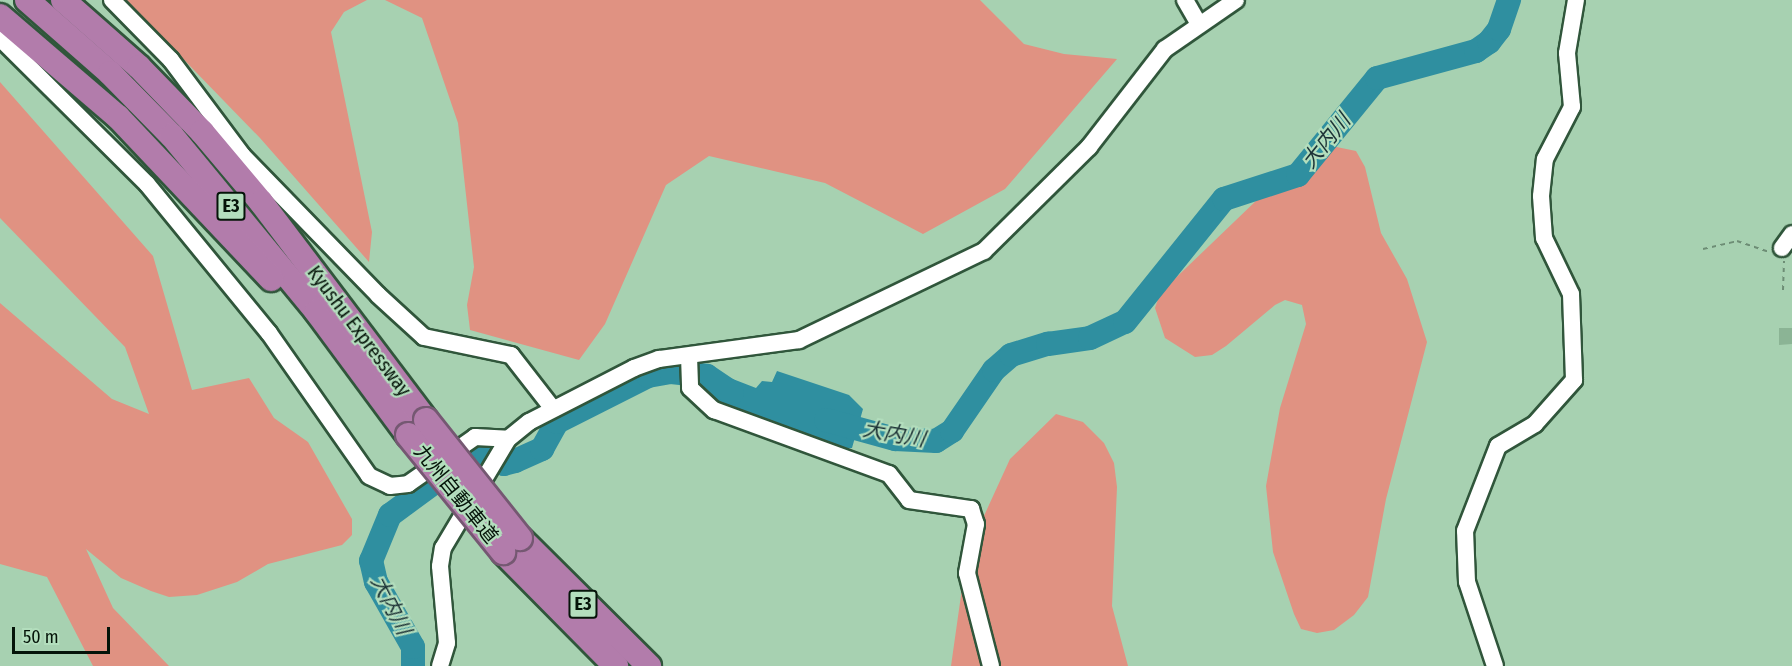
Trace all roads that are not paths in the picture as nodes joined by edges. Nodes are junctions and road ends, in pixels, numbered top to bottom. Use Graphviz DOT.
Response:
graph roads {
  1 [pos="27,0"];
  2 [pos="63,0"];
  3 [pos="70,0"];
  4 [pos="112,0"];
  5 [pos="1185,0"];
  6 [pos="1236,0"];
  7 [pos="1576,0"];
  8 [pos="0,16"];
  9 [pos="86,20"];
  10 [pos="1199,24"];
  11 [pos="0,38"];
  12 [pos="1792,234"];
  13 [pos="1782,249"];
  14 [pos="689,356"];
  15 [pos="553,409"];
  16 [pos="389,410"];
  17 [pos="417,428"];
  18 [pos="508,439"];
  19 [pos="512,545"];
  20 [pos="440,666"];
  21 [pos="616,666"];
  22 [pos="649,666"];
  23 [pos="991,666"];
  24 [pos="1495,666"];
  1 -- 16 [label="highway, Kyushu Expressway / E3"];
  2 -- 9 [label="highway, Kyushu Expressway / E3"];
  3 -- 9 [label="highway"];
  4 -- 15 [label="street"];
  5 -- 10 [label="street"];
  6 -- 10 [label="street"];
  7 -- 24 [label="street"];
  8 -- 16 [label="highway"];
  9 -- 17 [label="highway, Kyushu Expressway / E3"];
  10 -- 14 [label="street"];
  11 -- 18 [label="street"];
  12 -- 13 [label="street"];
  14 -- 15 [label="street"];
  14 -- 23 [label="street"];
  15 -- 18 [label="street"];
  16 -- 17 [label="highway, Kyushu Expressway / E3"];
  17 -- 19 [label="highway, Kyushu Expressway / E3, bridge"];
  18 -- 20 [label="street"];
  19 -- 21 [label="highway, Kyushu Expressway / E3"];
  19 -- 22 [label="highway, Kyushu Expressway / E3"];
}
